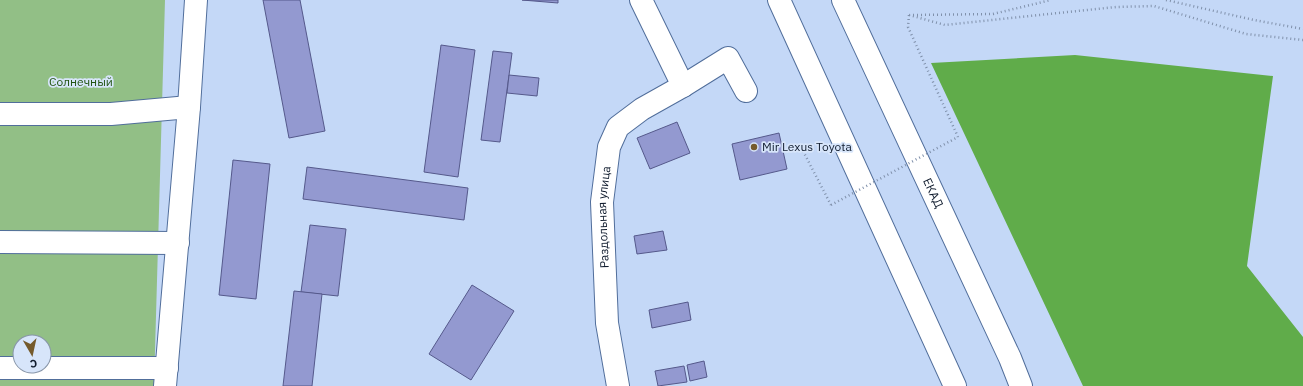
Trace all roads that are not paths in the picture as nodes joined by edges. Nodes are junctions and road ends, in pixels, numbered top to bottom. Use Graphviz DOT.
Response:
graph roads {
  1 [pos="196,0"];
  2 [pos="641,0"];
  3 [pos="779,0"];
  4 [pos="843,0"];
  5 [pos="683,86"];
  6 [pos="746,91"];
  7 [pos="189,107"];
  8 [pos="0,114"];
  9 [pos="0,242"];
  10 [pos="178,242"];
  11 [pos="1010,358"];
  12 [pos="0,368"];
  13 [pos="166,377"];
  14 [pos="618,386"];
  15 [pos="955,386"];
  16 [pos="1021,386"];
  17 [pos="1026,386"];
  1 -- 7 [label="main road"];
  2 -- 5 [label="main road"];
  3 -- 15 [label="main road"];
  4 -- 11 [label="main road, ЕКАД"];
  5 -- 6 [label="main road, Раздольная улица"];
  5 -- 14 [label="main road, Раздольная улица"];
  7 -- 8 [label="main road"];
  7 -- 10 [label="main road"];
  9 -- 10 [label="main road"];
  10 -- 13 [label="main road"];
  11 -- 16 [label="main road, ЕКАД"];
  11 -- 17 [label="main road"];
  12 -- 13 [label="main road"];
}
